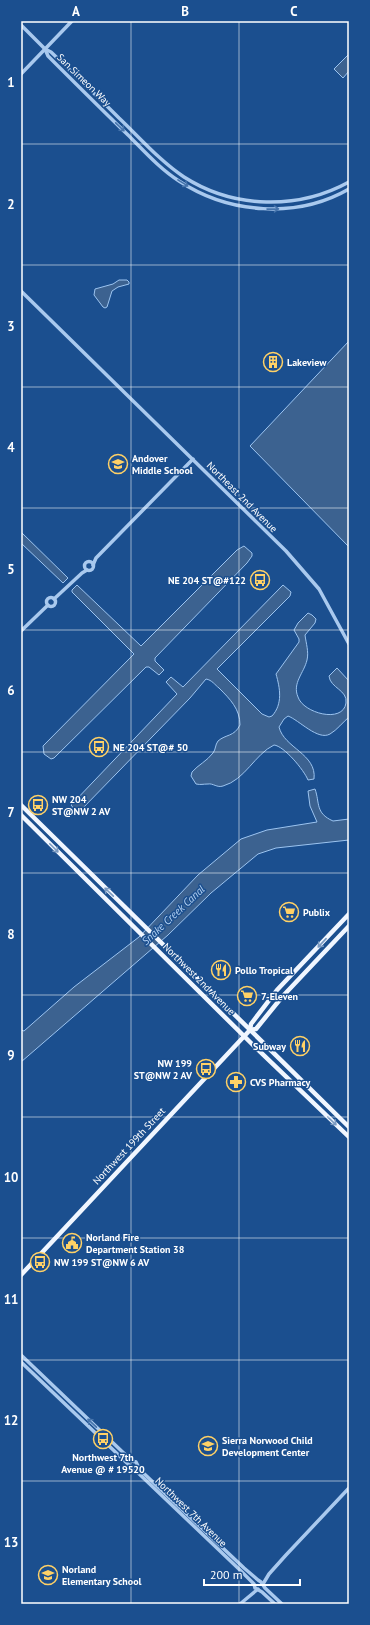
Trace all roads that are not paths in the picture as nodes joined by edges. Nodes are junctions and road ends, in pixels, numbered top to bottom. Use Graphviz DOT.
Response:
graph roads {
  1 [pos="72,21"];
  2 [pos="21,24"];
  3 [pos="45,49"];
  4 [pos="21,74"];
  5 [pos="349,182"];
  6 [pos="349,189"];
  7 [pos="21,292"];
  8 [pos="193,459"];
  9 [pos="96,558"];
  10 [pos="89,561"];
  11 [pos="93,565"];
  12 [pos="86,568"];
  13 [pos="21,631"];
  14 [pos="349,644"];
  15 [pos="21,805"];
  16 [pos="21,815"];
  17 [pos="349,914"];
  18 [pos="349,926"];
  19 [pos="250,1030"];
  20 [pos="244,1037"];
  21 [pos="349,1127"];
  22 [pos="349,1137"];
  23 [pos="21,1275"];
  24 [pos="21,1355"];
  25 [pos="21,1362"];
  26 [pos="131,1463"];
  27 [pos="136,1468"];
  28 [pos="349,1488"];
  29 [pos="261,1582"];
  30 [pos="254,1585"];
  31 [pos="258,1589"];
  32 [pos="247,1597"];
  33 [pos="240,1604"];
  34 [pos="275,1604"];
  35 [pos="282,1604"];
  1 -- 3 [label="street"];
  2 -- 3 [label="street"];
  3 -- 4 [label="street"];
  3 -- 5 [label="street, San Simeon Way"];
  3 -- 6 [label="street, San Simeon Way, one-way"];
  7 -- 8 [label="street, Northeast 2nd Avenue"];
  8 -- 9 [label="street"];
  8 -- 14 [label="street, Northeast 2nd Avenue"];
  9 -- 10 [label="street"];
  9 -- 11 [label="street"];
  10 -- 11 [label="street"];
  10 -- 12 [label="street"];
  11 -- 12 [label="street"];
  12 -- 13 [label="street"];
  19 -- 15 [label="main road, Northwest 2nd Avenue, one-way"];
  16 -- 20 [label="main road, Northwest 2nd Avenue, one-way"];
  17 -- 19 [label="main road, Northwest 199th Street, one-way"];
  18 -- 19 [label="main road, Northwest 199th Street"];
  19 -- 20 [label="main road, Northwest 199th Street"];
  19 -- 21 [label="main road, Northwest 2nd Avenue"];
  20 -- 22 [label="main road, Northwest 2nd Avenue, one-way"];
  20 -- 23 [label="main road, Northwest 199th Street"];
  26 -- 24 [label="street, Northwest 7th Avenue, one-way"];
  25 -- 26 [label="street, Northwest 7th Avenue"];
  26 -- 27 [label="street, Northwest 7th Avenue"];
  26 -- 27 [label="street, Northwest 7th Avenue"];
  27 -- 29 [label="street, Northwest 7th Avenue"];
  27 -- 30 [label="street, Northwest 7th Avenue"];
  28 -- 29 [label="street"];
  29 -- 30 [label="street"];
  29 -- 31 [label="street"];
  29 -- 35 [label="street, Northwest 7th Avenue"];
  30 -- 31 [label="street, Northwest 7th Avenue"];
  30 -- 32 [label="street"];
  31 -- 32 [label="street"];
  31 -- 34 [label="street"];
  32 -- 33 [label="street"];
}
